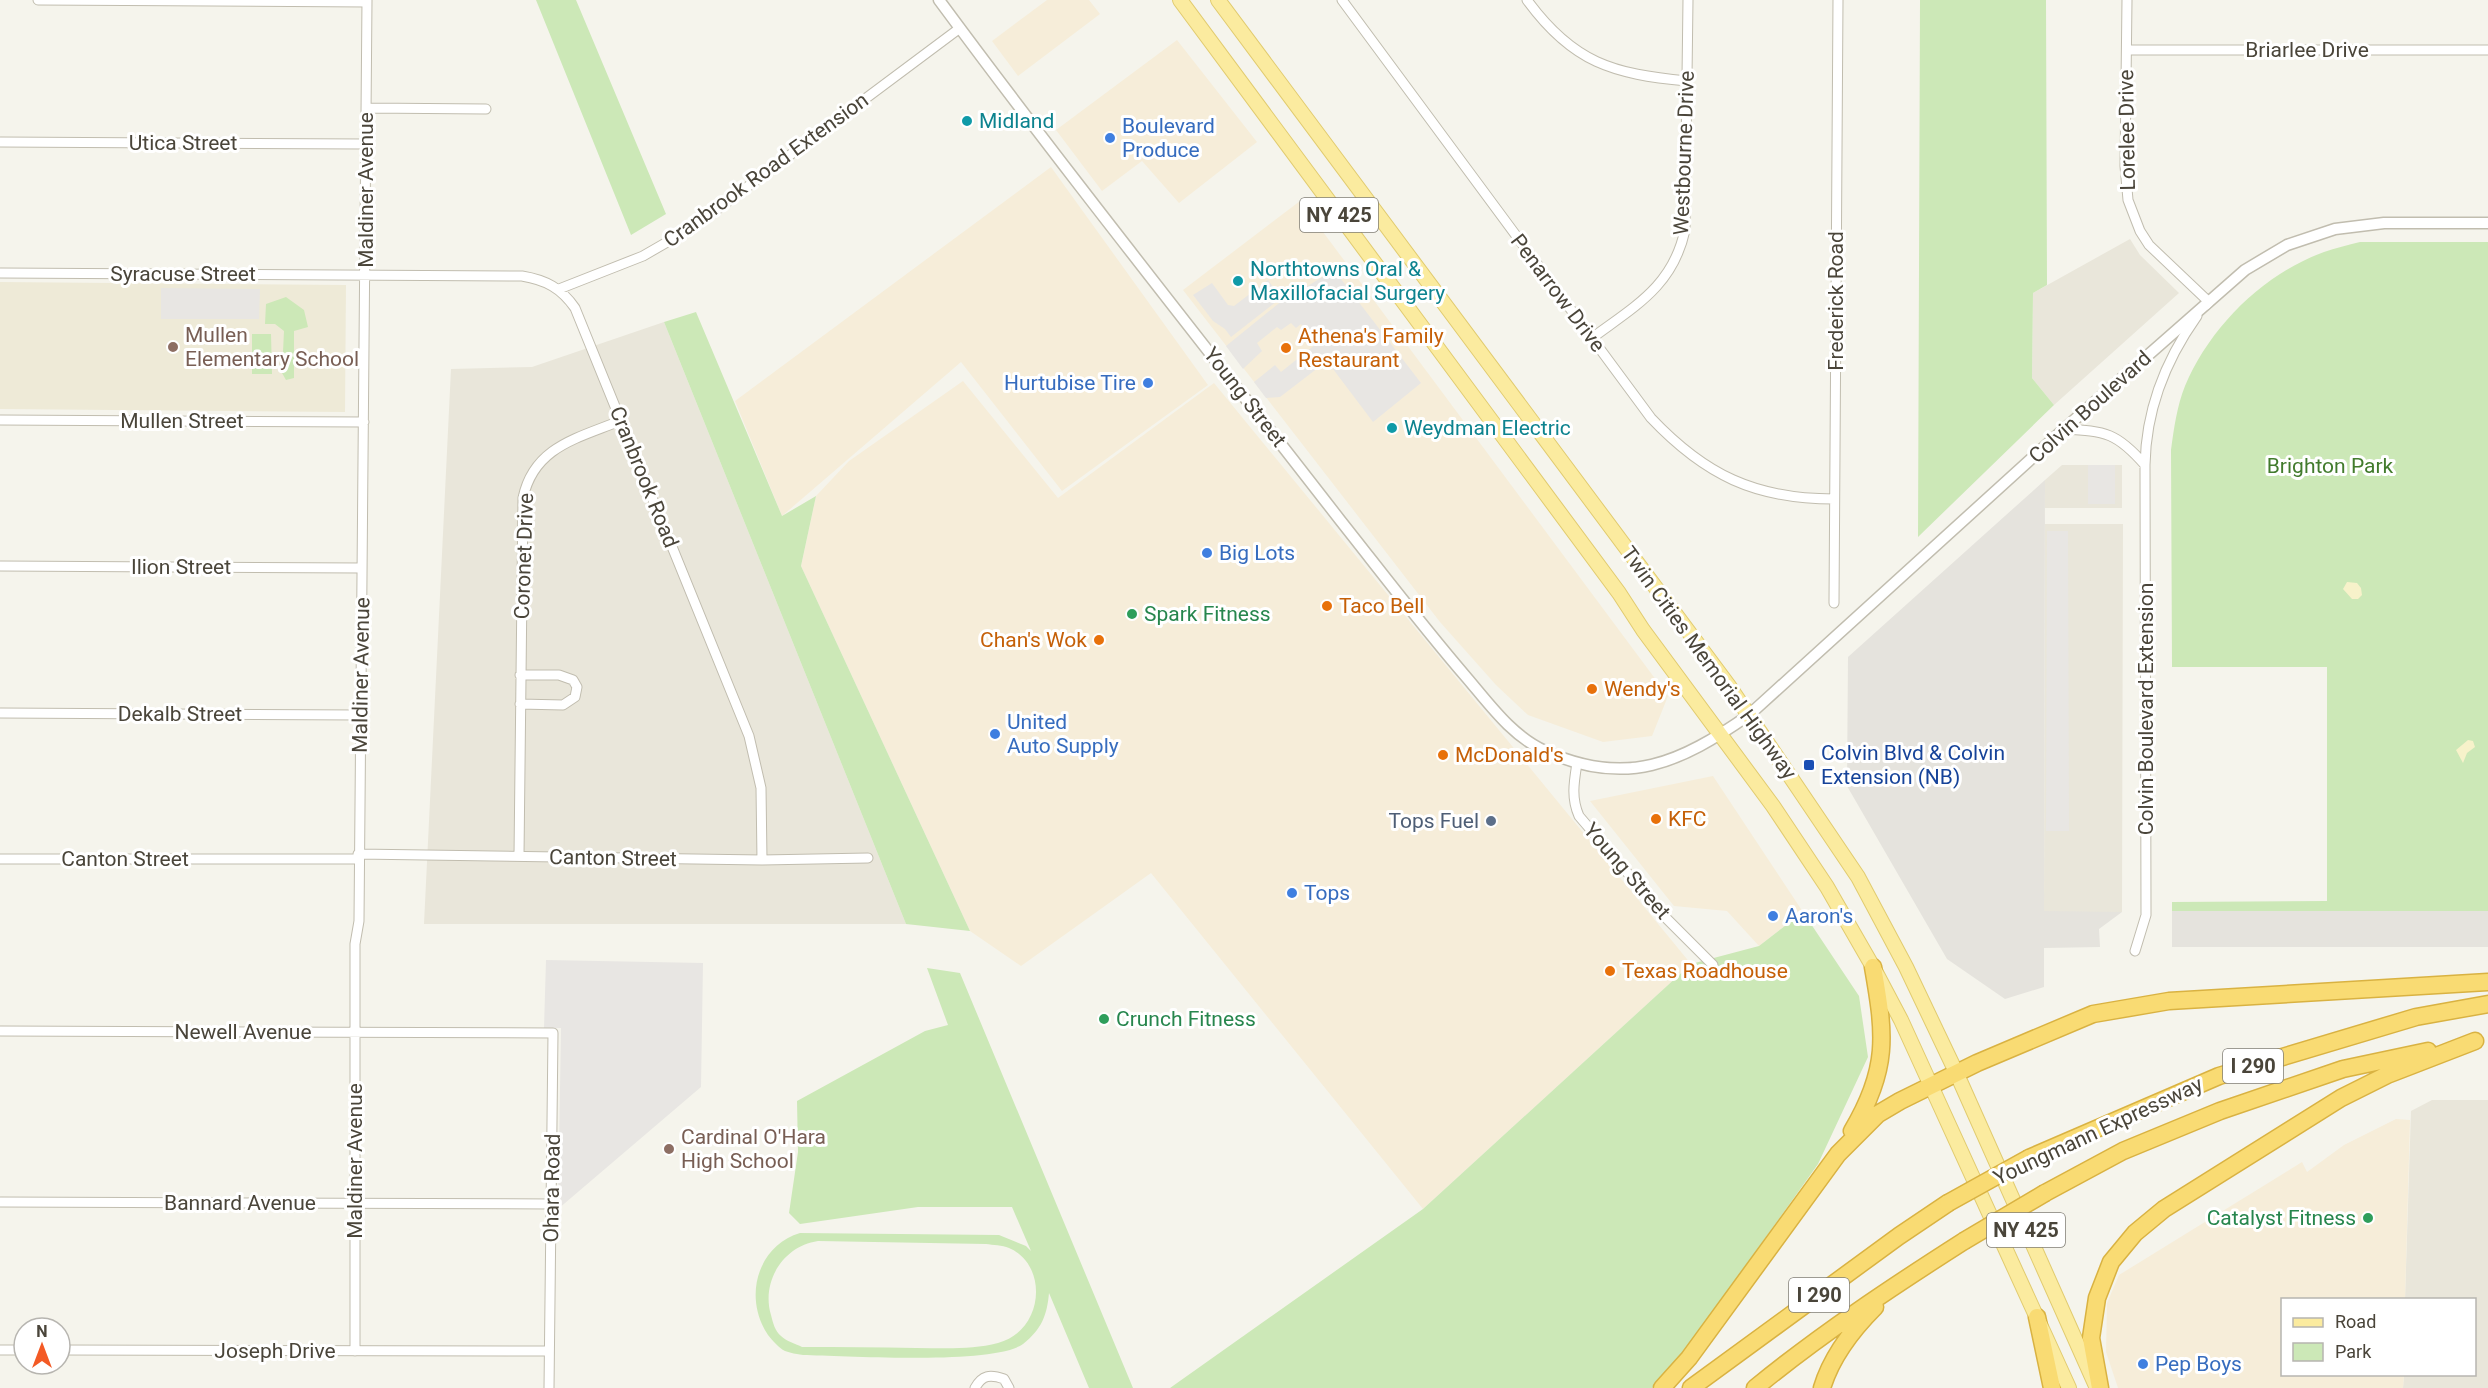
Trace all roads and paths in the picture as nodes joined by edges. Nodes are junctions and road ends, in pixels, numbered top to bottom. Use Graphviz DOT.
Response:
graph roads {
  1 [pos="38,0"];
  2 [pos="939,0"];
  3 [pos="1180,0"];
  4 [pos="1218,0"];
  5 [pos="1342,0"];
  6 [pos="1527,0"];
  7 [pos="1688,0"];
  8 [pos="1838,0"];
  9 [pos="2127,0"];
  10 [pos="367,1"];
  11 [pos="960,27"];
  12 [pos="2127,50"];
  13 [pos="2488,50"];
  14 [pos="1687,81"];
  15 [pos="367,108"];
  16 [pos="486,109"];
  17 [pos="0,142"];
  18 [pos="366,144"];
  19 [pos="2488,223"];
  20 [pos="0,273"];
  21 [pos="365,275"];
  22 [pos="558,289"];
  23 [pos="2209,302"];
  24 [pos="1592,338"];
  25 [pos="0,420"];
  26 [pos="622,420"];
  27 [pos="364,422"];
  28 [pos="2064,429"];
  29 [pos="2145,465"];
  30 [pos="1834,499"];
  31 [pos="0,566"];
  32 [pos="362,568"];
  33 [pos="1834,603"];
  34 [pos="520,675"];
  35 [pos="520,704"];
  36 [pos="0,713"];
  37 [pos="360,715"];
  38 [pos="1749,715"];
  39 [pos="1721,735"];
  40 [pos="1577,763"];
  41 [pos="519,856"];
  42 [pos="358,857"];
  43 [pos="868,858"];
  44 [pos="0,859"];
  45 [pos="762,860"];
  46 [pos="2135,951"];
  47 [pos="1713,965"];
  48 [pos="1873,967"];
  49 [pos="2488,982"];
  50 [pos="2488,1004"];
  51 [pos="0,1031"];
  52 [pos="355,1033"];
  53 [pos="487,1033"];
  54 [pos="2482,1040"];
  55 [pos="1956,1072"];
  56 [pos="1932,1086"];
  57 [pos="1838,1154"];
  58 [pos="0,1202"];
  59 [pos="355,1203"];
  60 [pos="552,1204"];
  61 [pos="1904,1279"];
  62 [pos="2037,1317"];
  63 [pos="72,1350"];
  64 [pos="355,1351"];
  65 [pos="549,1351"];
  66 [pos="549,1388"];
  67 [pos="975,1388"];
  68 [pos="1009,1388"];
  69 [pos="1662,1388"];
  70 [pos="1691,1388"];
  71 [pos="1755,1388"];
  72 [pos="1822,1388"];
  73 [pos="2052,1388"];
  74 [pos="2069,1388"];
  75 [pos="2098,1388"];
  1 -- 10 [label="street"];
  2 -- 11 [label="street, Young Street"];
  3 -- 39 [label="main road, Twin Cities Memorial Highway / NY 425"];
  4 -- 38 [label="main road, Twin Cities Memorial Highway / NY 425"];
  5 -- 24 [label="street, Penarrow Drive"];
  6 -- 14 [label="street"];
  7 -- 14 [label="street, Westbourne Drive"];
  8 -- 30 [label="street, Frederick Road"];
  9 -- 12 [label="street, Lorelee Drive"];
  10 -- 15 [label="street, Maldiner Avenue"];
  11 -- 22 [label="street, Cranbrook Road Extension"];
  11 -- 40 [label="street, Young Street"];
  12 -- 13 [label="street, Briarlee Drive"];
  12 -- 23 [label="street, Lorelee Drive"];
  14 -- 24 [label="street, Westbourne Drive"];
  15 -- 16 [label="street"];
  15 -- 18 [label="street, Maldiner Avenue"];
  17 -- 18 [label="street, Utica Street"];
  18 -- 21 [label="street, Maldiner Avenue"];
  19 -- 23 [label="street, Colvin Boulevard"];
  20 -- 21 [label="street, Syracuse Street"];
  21 -- 22 [label="street, Cranbrook Road"];
  21 -- 27 [label="street, Maldiner Avenue"];
  22 -- 26 [label="street, Cranbrook Road"];
  23 -- 28 [label="street, Colvin Boulevard"];
  23 -- 29 [label="street, Colvin Boulevard Extension"];
  24 -- 30 [label="street, Penarrow Drive"];
  25 -- 27 [label="street, Mullen Street"];
  26 -- 34 [label="street, Coronet Drive"];
  26 -- 45 [label="street, Cranbrook Road"];
  27 -- 32 [label="street, Maldiner Avenue"];
  28 -- 29 [label="street"];
  28 -- 38 [label="street, Colvin Boulevard"];
  29 -- 46 [label="street, Colvin Boulevard Extension"];
  30 -- 33 [label="street, Frederick Road"];
  31 -- 32 [label="street, Ilion Street"];
  32 -- 37 [label="street, Maldiner Avenue"];
  34 -- 35 [label="street, Coronet Drive"];
  34 -- 35 [label="street"];
  35 -- 41 [label="street, Coronet Drive"];
  36 -- 37 [label="street, Dekalb Street"];
  37 -- 42 [label="street, Maldiner Avenue"];
  38 -- 39 [label="street, Young Street"];
  38 -- 55 [label="main road, Twin Cities Memorial Highway / NY 425"];
  39 -- 40 [label="street, Young Street"];
  39 -- 48 [label="main road, Twin Cities Memorial Highway / NY 425"];
  40 -- 47 [label="street, Young Street"];
  41 -- 42 [label="street, Canton Street"];
  41 -- 45 [label="street, Canton Street"];
  42 -- 44 [label="street, Canton Street"];
  42 -- 52 [label="street, Maldiner Avenue"];
  43 -- 45 [label="street, Canton Street"];
  48 -- 56 [label="main road, Twin Cities Memorial Highway / NY 425"];
  48 -- 57 [label="highway"];
  49 -- 55 [label="highway"];
  50 -- 70 [label="highway, Youngmann Expressway / I 290, bridge"];
  51 -- 52 [label="street, Newell Avenue"];
  52 -- 53 [label="street, Newell Avenue"];
  52 -- 59 [label="street, Maldiner Avenue"];
  53 -- 60 [label="street, Ohara Road"];
  54 -- 61 [label="highway, Youngmann Expressway / I 290, bridge"];
  54 -- 75 [label="highway"];
  55 -- 56 [label="highway"];
  55 -- 75 [label="main road, Twin Cities Memorial Highway / NY 425"];
  56 -- 57 [label="highway"];
  56 -- 62 [label="main road, Twin Cities Memorial Highway / NY 425"];
  57 -- 69 [label="highway"];
  58 -- 59 [label="street, Bannard Avenue"];
  59 -- 60 [label="street, Bannard Avenue"];
  59 -- 64 [label="street, Maldiner Avenue"];
  60 -- 65 [label="street, Ohara Road"];
  61 -- 71 [label="highway, Youngmann Expressway / I 290"];
  61 -- 72 [label="highway"];
  62 -- 73 [label="highway"];
  62 -- 74 [label="main road, Twin Cities Memorial Highway"];
  63 -- 64 [label="street, Joseph Drive"];
  64 -- 65 [label="street, Joseph Drive"];
  65 -- 66 [label="street, Ohara Road"];
  67 -- 68 [label="street"];
}
